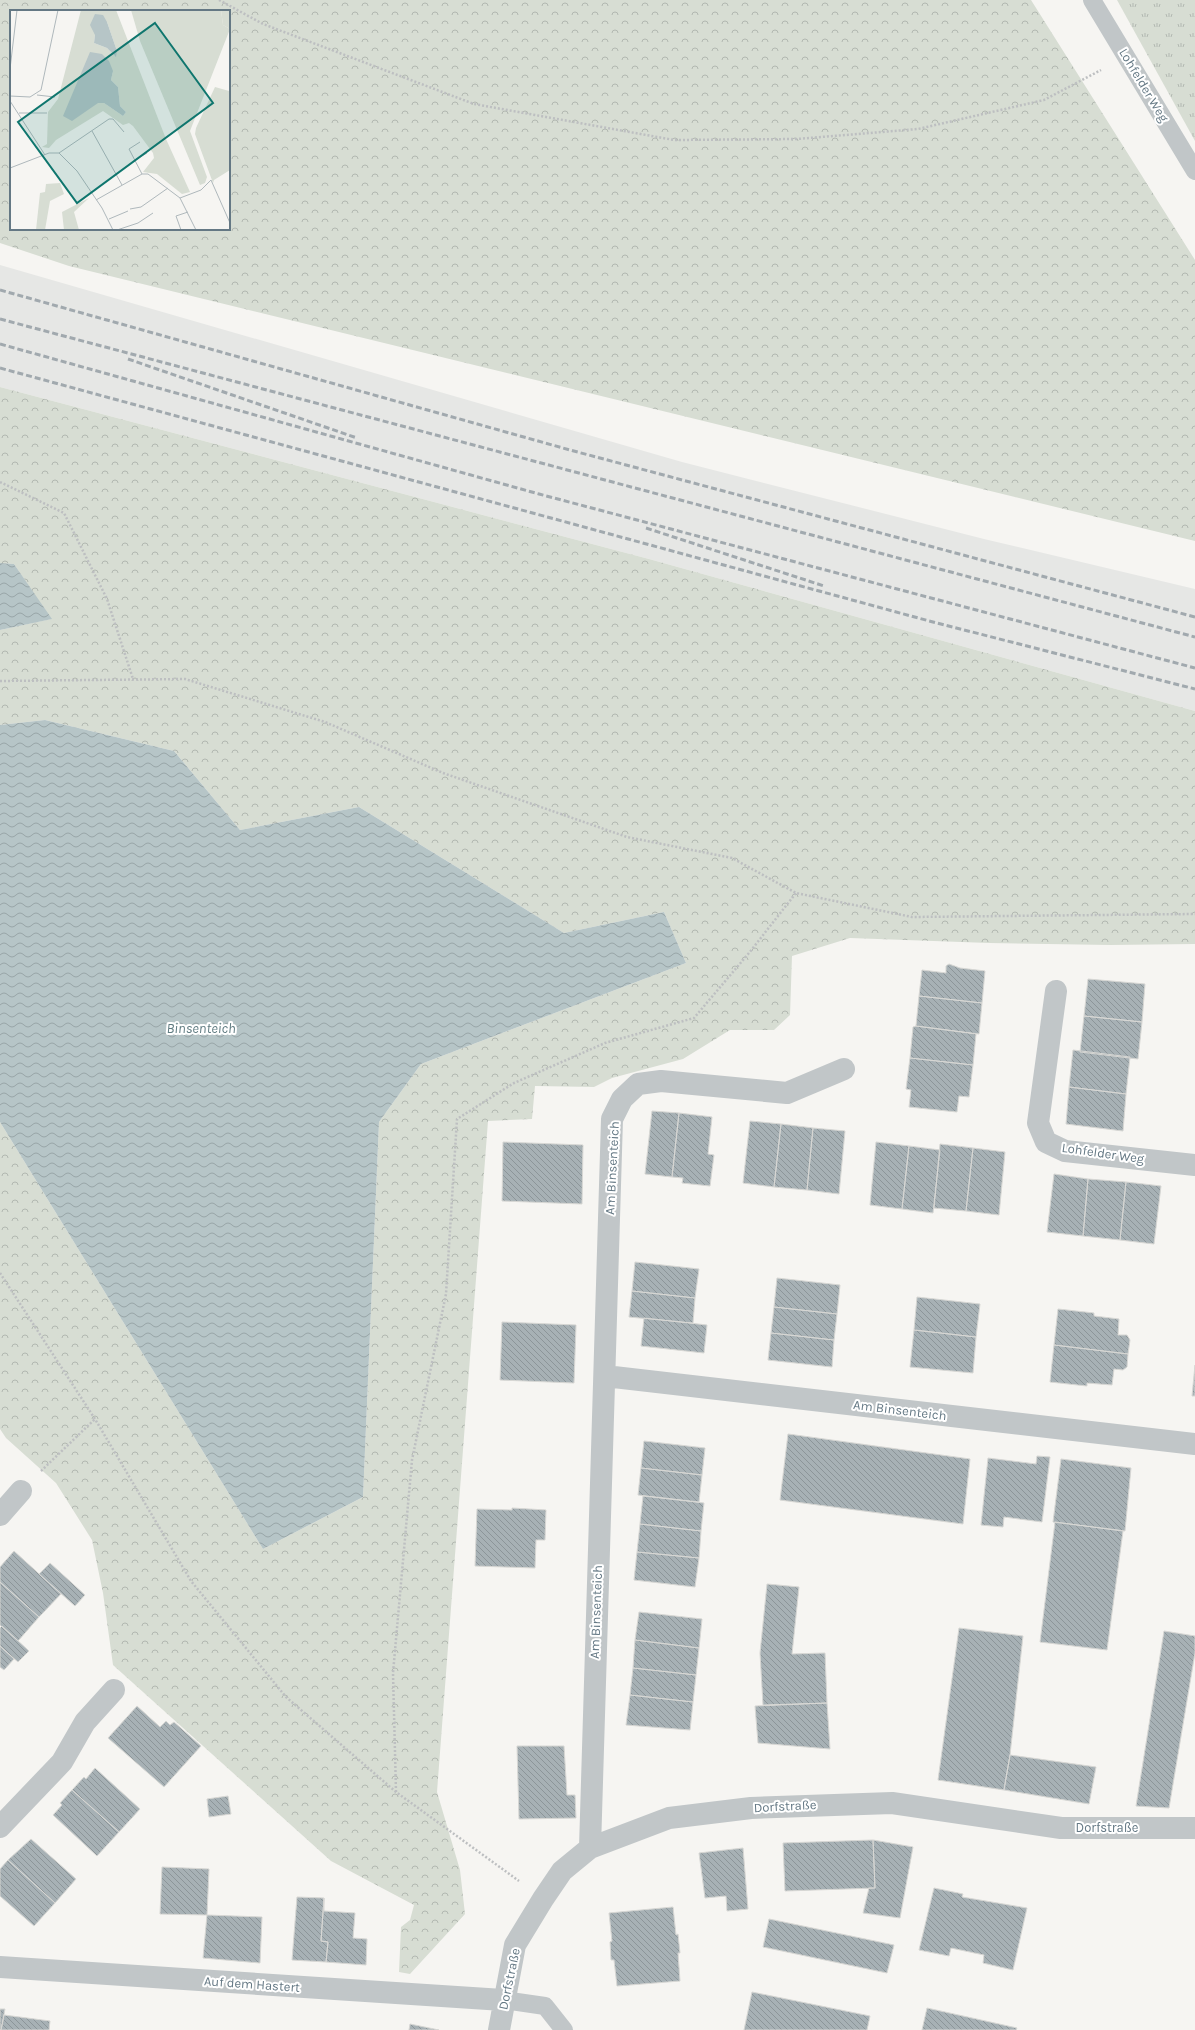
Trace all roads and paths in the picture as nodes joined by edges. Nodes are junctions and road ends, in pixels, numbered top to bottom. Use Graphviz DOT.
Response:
graph roads {
  1 [pos="219,0"];
  2 [pos="1092,0"];
  3 [pos="1127,56"];
  4 [pos="1195,171"];
  5 [pos="0,482"];
  6 [pos="133,680"];
  7 [pos="0,681"];
  8 [pos="796,893"];
  9 [pos="1195,914"];
  10 [pos="1056,991"];
  11 [pos="844,1069"];
  12 [pos="1195,1165"];
  13 [pos="0,1273"];
  14 [pos="605,1376"];
  15 [pos="95,1419"];
  16 [pos="1195,1444"];
  17 [pos="21,1492"];
  18 [pos="0,1514"];
  19 [pos="114,1690"];
  20 [pos="396,1792"];
  21 [pos="0,1827"];
  22 [pos="1195,1828"];
  23 [pos="590,1848"];
  24 [pos="543,1899"];
  25 [pos="0,1967"];
  26 [pos="503,2000"];
  27 [pos="499,2030"];
  28 [pos="564,2030"];
  1 -- 3 [label="path"];
  2 -- 3 [label="lane, Lohfelder Weg"];
  3 -- 4 [label="lane, Lohfelder Weg"];
  5 -- 6 [label="path"];
  6 -- 7 [label="path"];
  6 -- 8 [label="path"];
  8 -- 9 [label="path"];
  8 -- 20 [label="path"];
  10 -- 12 [label="street, Lohfelder Weg"];
  11 -- 14 [label="street, Am Binsenteich"];
  13 -- 15 [label="path"];
  14 -- 16 [label="street, Am Binsenteich"];
  14 -- 23 [label="street, Am Binsenteich"];
  15 -- 17 [label="path"];
  15 -- 20 [label="path"];
  17 -- 18 [label="street"];
  19 -- 21 [label="street"];
  20 -- 24 [label="path"];
  22 -- 23 [label="street, Dorfstraße"];
  23 -- 24 [label="street, Dorfstraße"];
  24 -- 26 [label="street, Dorfstraße"];
  25 -- 26 [label="street, Auf dem Hastert"];
  26 -- 27 [label="street, Dorfstraße"];
  26 -- 28 [label="lane"];
}
